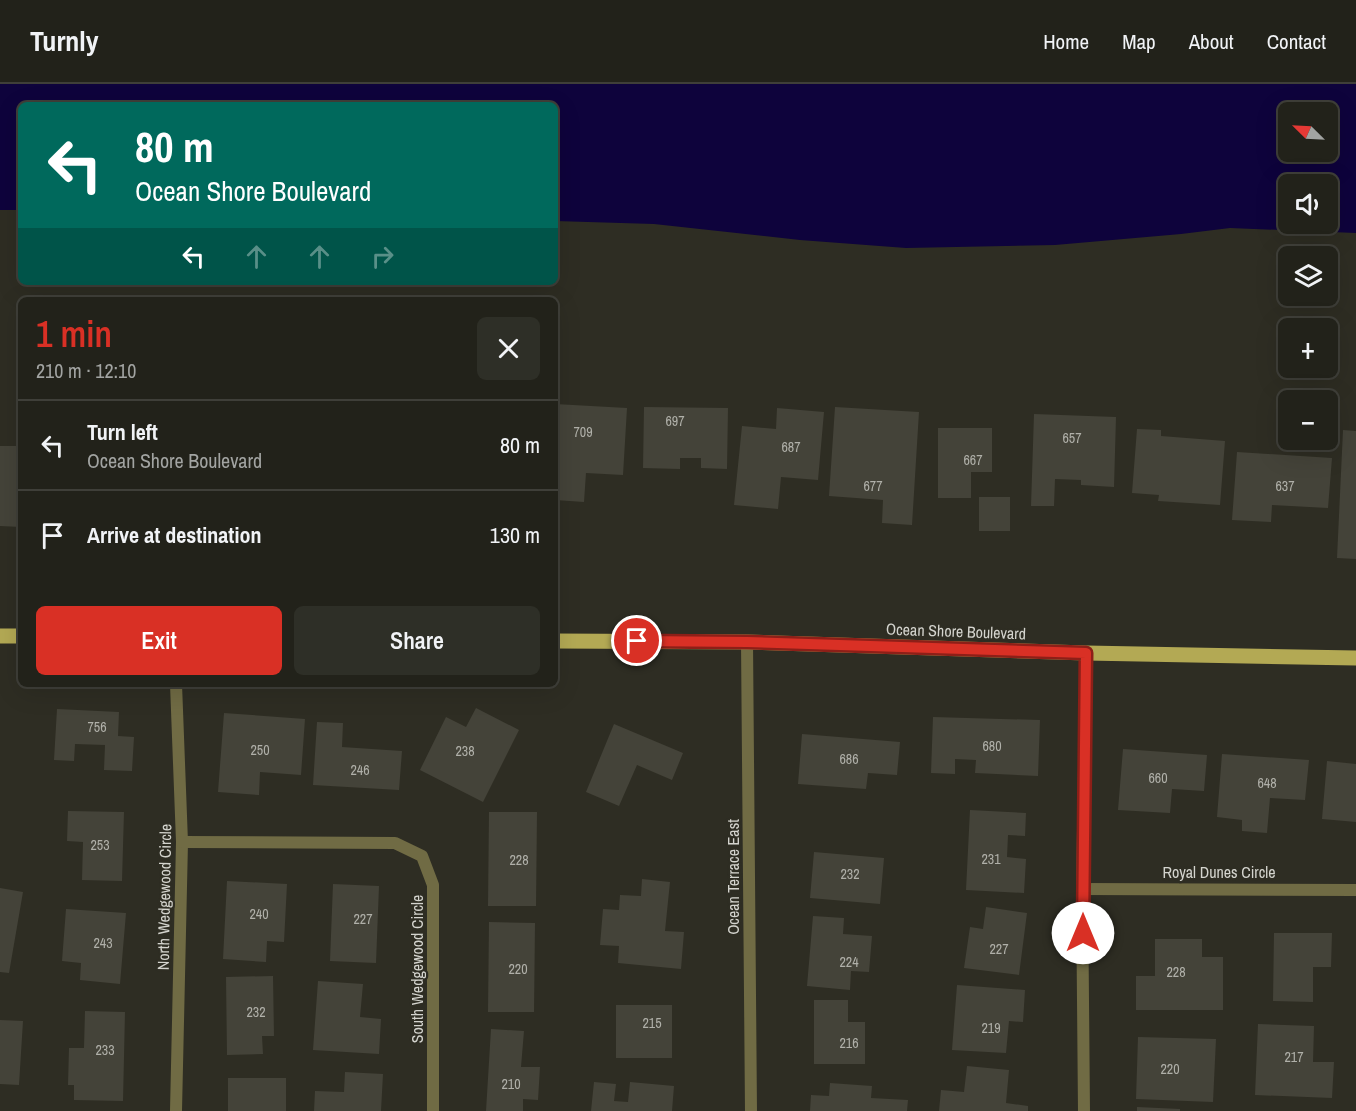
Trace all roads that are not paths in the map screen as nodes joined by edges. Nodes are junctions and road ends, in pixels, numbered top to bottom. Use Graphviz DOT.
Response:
graph roads {
  1 [pos="0,636"];
  2 [pos="18,636"];
  3 [pos="558,641"];
  4 [pos="747,642"];
  5 [pos="1086,653"];
  6 [pos="1356,658"];
  7 [pos="176,687"];
  8 [pos="182,842"];
  9 [pos="1082,889"];
  10 [pos="1356,890"];
  11 [pos="177,1111"];
  12 [pos="433,1111"];
  13 [pos="751,1111"];
  14 [pos="1084,1111"];
  1 -- 2 [label="main road"];
  3 -- 4 [label="main road, Ocean Shore Boulevard"];
  4 -- 5 [label="main road, Ocean Shore Boulevard"];
  4 -- 13 [label="street, Ocean Terrace East"];
  5 -- 6 [label="main road, Ocean Shore Boulevard"];
  5 -- 9 [label="street"];
  7 -- 8 [label="street, North Wedgewood Circle"];
  8 -- 11 [label="street, North Wedgewood Circle"];
  8 -- 12 [label="street, South Wedgewood Circle"];
  9 -- 10 [label="street, Royal Dunes Circle"];
  9 -- 14 [label="street"];
}
